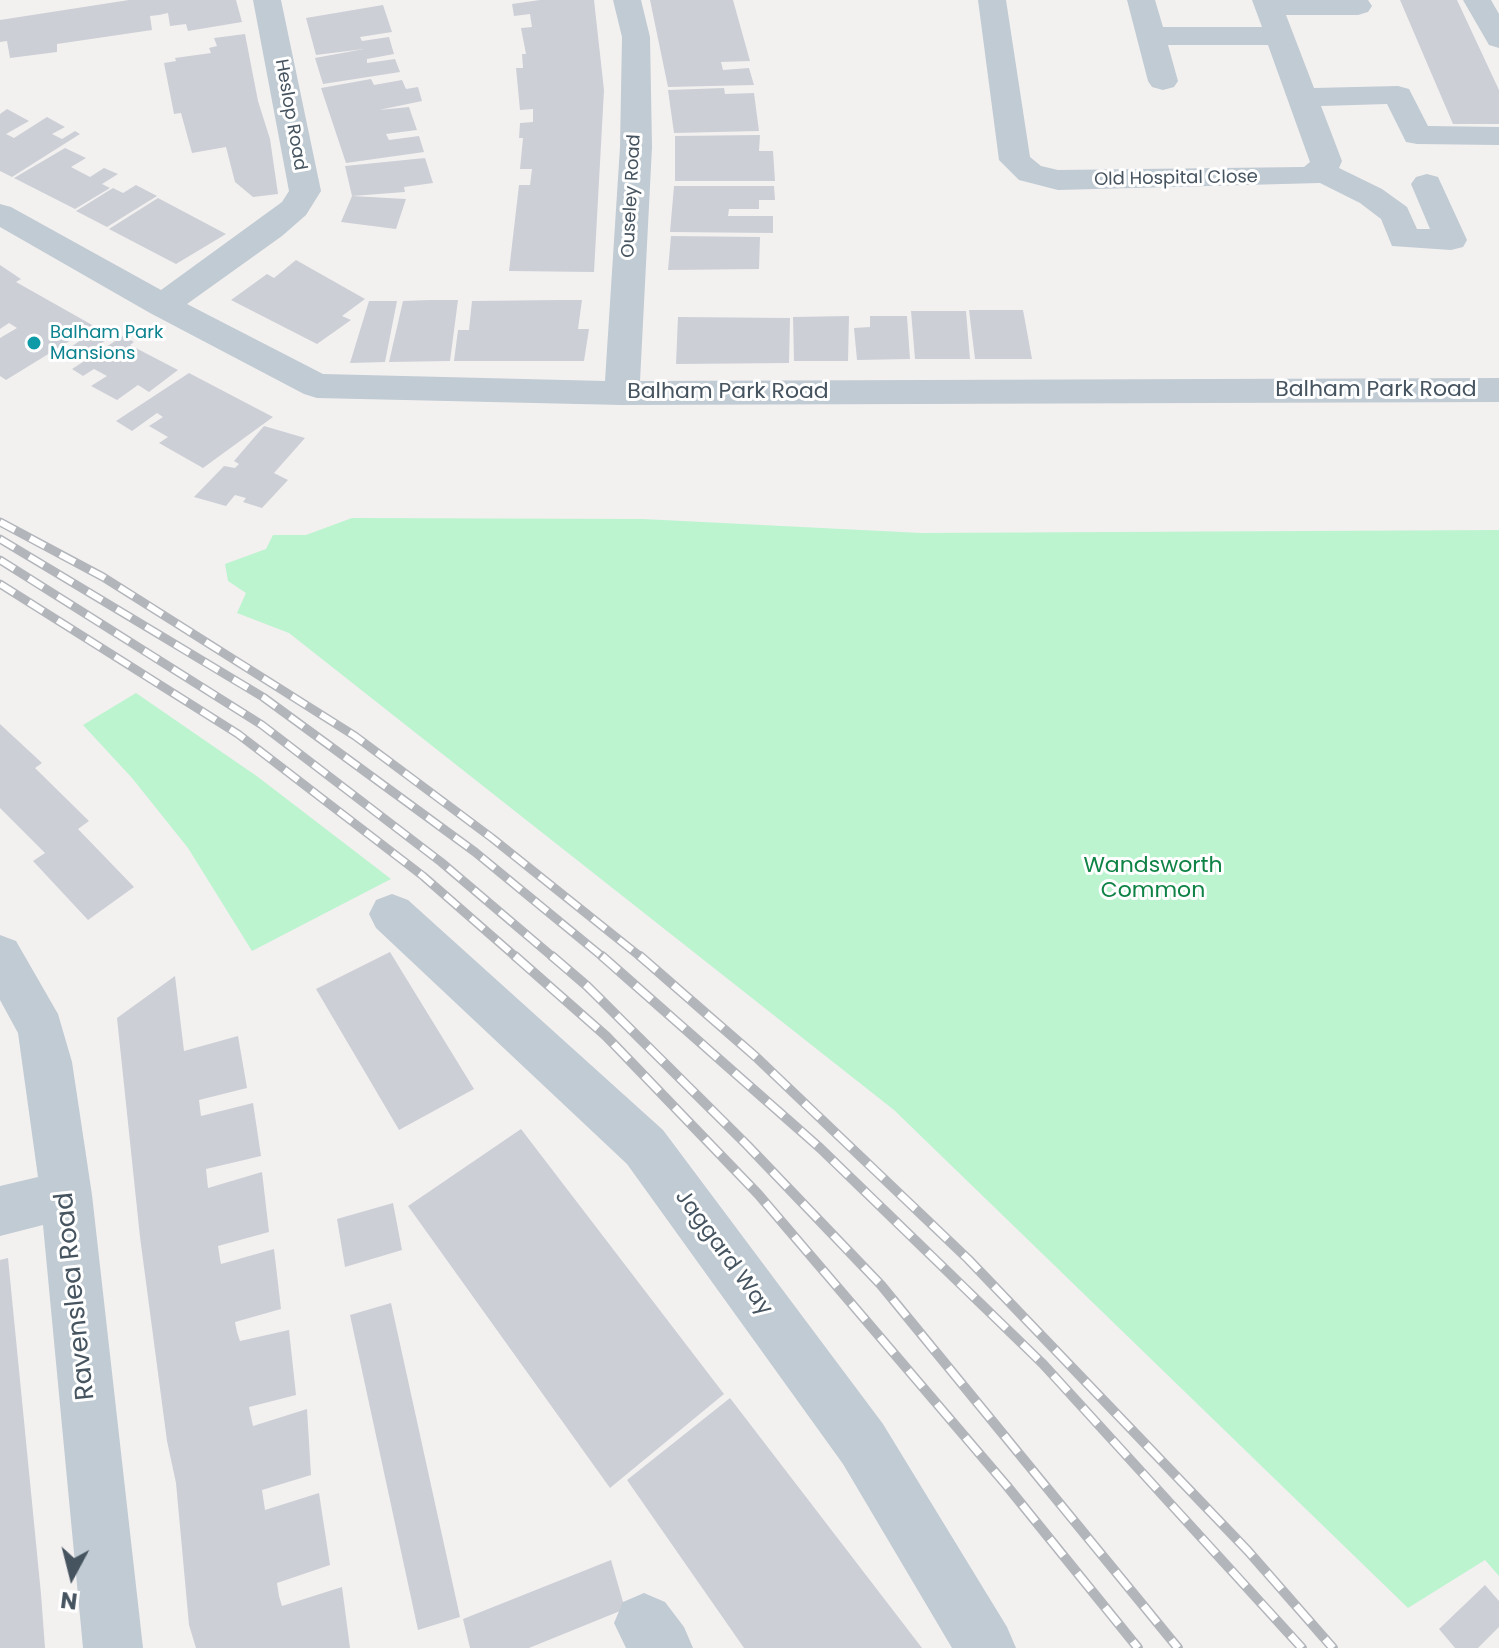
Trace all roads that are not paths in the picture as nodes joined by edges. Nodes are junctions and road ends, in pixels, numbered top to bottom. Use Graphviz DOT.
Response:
graph roads {
  1 [pos="267,0"];
  2 [pos="627,0"];
  3 [pos="992,0"];
  4 [pos="1141,0"];
  5 [pos="1477,0"];
  6 [pos="1267,3"];
  7 [pos="1357,3"];
  8 [pos="1370,33"];
  9 [pos="1151,36"];
  10 [pos="1280,36"];
  11 [pos="1499,39"];
  12 [pos="1163,81"];
  13 [pos="1303,97"];
  14 [pos="1499,136"];
  15 [pos="1320,171"];
  16 [pos="1427,184"];
  17 [pos="0,214"];
  18 [pos="162,305"];
  19 [pos="1499,390"];
  20 [pos="622,393"];
  21 [pos="392,914"];
  22 [pos="0,955"];
  23 [pos="66,1195"];
  24 [pos="0,1211"];
  25 [pos="113,1648"];
  26 [pos="986,1648"];
  1 -- 18 [label="street, Heslop Road"];
  2 -- 20 [label="street, Ouseley Road"];
  3 -- 15 [label="street, Old Hospital Close"];
  4 -- 9 [label="street"];
  5 -- 11 [label="street"];
  6 -- 7 [label="street"];
  6 -- 10 [label="street"];
  7 -- 8 [label="street"];
  9 -- 10 [label="street"];
  9 -- 12 [label="street"];
  10 -- 13 [label="street"];
  13 -- 14 [label="street"];
  13 -- 15 [label="street"];
  15 -- 16 [label="street"];
  17 -- 18 [label="street, Balham Park Road"];
  18 -- 20 [label="street, Balham Park Road"];
  19 -- 20 [label="street, Balham Park Road"];
  21 -- 26 [label="street, Jaggard Way"];
  22 -- 23 [label="street, Ravenslea Road"];
  23 -- 24 [label="street"];
  23 -- 25 [label="street, Ravenslea Road"];
}
